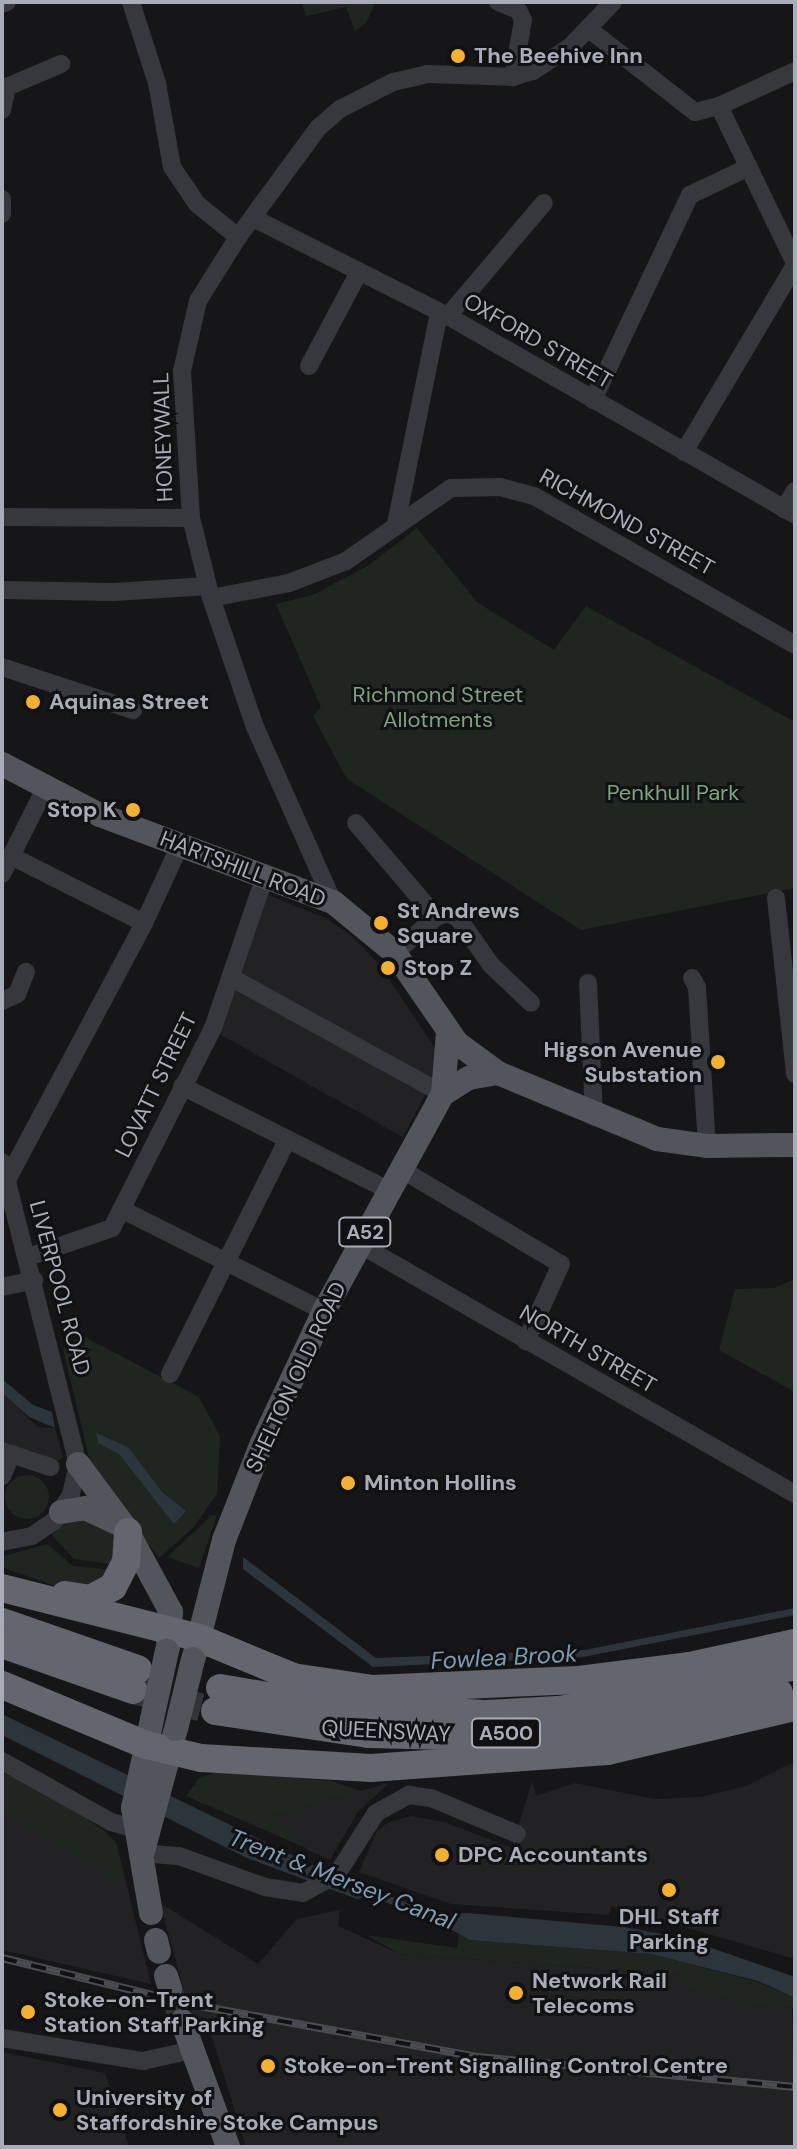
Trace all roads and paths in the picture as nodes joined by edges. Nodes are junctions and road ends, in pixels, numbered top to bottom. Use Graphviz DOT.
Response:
graph roads {
  1 [pos="131,2"];
  2 [pos="498,2"];
  3 [pos="613,2"];
  4 [pos="590,30"];
  5 [pos="61,64"];
  6 [pos="795,71"];
  7 [pos="513,77"];
  8 [pos="719,106"];
  9 [pos="2,110"];
  10 [pos="749,167"];
  11 [pos="2,199"];
  12 [pos="544,203"];
  13 [pos="2,214"];
  14 [pos="253,218"];
  15 [pos="238,237"];
  16 [pos="795,264"];
  17 [pos="359,272"];
  18 [pos="444,314"];
  19 [pos="309,366"];
  20 [pos="593,400"];
  21 [pos="684,452"];
  22 [pos="795,491"];
  23 [pos="790,512"];
  24 [pos="2,517"];
  25 [pos="191,518"];
  26 [pos="396,524"];
  27 [pos="2,590"];
  28 [pos="210,592"];
  29 [pos="795,645"];
  30 [pos="2,667"];
  31 [pos="133,710"];
  32 [pos="2,764"];
  33 [pos="46,787"];
  34 [pos="356,823"];
  35 [pos="180,845"];
  36 [pos="11,856"];
  37 [pos="2,874"];
  38 [pos="265,876"];
  39 [pos="776,898"];
  40 [pos="333,902"];
  41 [pos="436,917"];
  42 [pos="144,923"];
  43 [pos="395,953"];
  44 [pos="789,970"];
  45 [pos="26,972"];
  46 [pos="232,978"];
  47 [pos="692,978"];
  48 [pos="588,983"];
  49 [pos="2,1001"];
  50 [pos="531,1003"];
  51 [pos="448,1032"];
  52 [pos="498,1073"];
  53 [pos="795,1074"];
  54 [pos="182,1086"];
  55 [pos="443,1094"];
  56 [pos="594,1117"];
  57 [pos="287,1140"];
  58 [pos="795,1145"];
  59 [pos="707,1146"];
  60 [pos="2,1162"];
  61 [pos="394,1179"];
  62 [pos="7,1180"];
  63 [pos="8,1206"];
  64 [pos="121,1209"];
  65 [pos="359,1244"];
  66 [pos="28,1257"];
  67 [pos="224,1260"];
  68 [pos="34,1280"];
  69 [pos="2,1287"];
  70 [pos="324,1311"];
  71 [pos="526,1341"];
  72 [pos="170,1374"];
  73 [pos="7,1452"];
  74 [pos="78,1464"];
  75 [pos="50,1467"];
  76 [pos="2,1476"];
  77 [pos="795,1494"];
  78 [pos="61,1512"];
  79 [pos="126,1530"];
  80 [pos="2,1542"];
  81 [pos="211,1583"];
  82 [pos="2,1586"];
  83 [pos="161,1591"];
  84 [pos="2,1622"];
  85 [pos="795,1643"];
  86 [pos="2,1644"];
  87 [pos="183,1645"];
  88 [pos="795,1666"];
  89 [pos="2,1685"];
  90 [pos="795,1689"];
  91 [pos="795,1707"];
  92 [pos="158,1747"];
  93 [pos="2,1761"];
  94 [pos="143,1828"];
  95 [pos="517,1834"];
  96 [pos="151,1913"];
  97 [pos="182,2021"];
  98 [pos="2,2038"];
  99 [pos="192,2050"];
  100 [pos="228,2147"];
  1 -- 15 [label="street"];
  2 -- 7 [label="street"];
  3 -- 4 [label="street, HONEYWALL"];
  4 -- 7 [label="street, HONEYWALL"];
  4 -- 8 [label="street"];
  5 -- 9 [label="street"];
  6 -- 8 [label="street"];
  7 -- 14 [label="street, HONEYWALL"];
  8 -- 10 [label="street"];
  10 -- 16 [label="street"];
  10 -- 20 [label="street"];
  11 -- 13 [label="street"];
  12 -- 18 [label="street"];
  14 -- 15 [label="street, HONEYWALL"];
  14 -- 17 [label="street, OXFORD STREET"];
  15 -- 25 [label="street, HONEYWALL"];
  16 -- 21 [label="street"];
  17 -- 18 [label="street, OXFORD STREET"];
  17 -- 19 [label="street"];
  18 -- 20 [label="street, OXFORD STREET"];
  18 -- 26 [label="street"];
  20 -- 21 [label="street, OXFORD STREET"];
  21 -- 23 [label="street, OXFORD STREET"];
  22 -- 23 [label="street"];
  24 -- 25 [label="street"];
  25 -- 28 [label="street, HONEYWALL"];
  26 -- 28 [label="street, RICHMOND STREET"];
  26 -- 29 [label="street, RICHMOND STREET"];
  27 -- 28 [label="street, RICHMOND STREET"];
  28 -- 40 [label="street, HONEYWALL"];
  30 -- 31 [label="street"];
  32 -- 33 [label="main road, HARTSHILL ROAD"];
  33 -- 35 [label="main road, HARTSHILL ROAD"];
  33 -- 36 [label="street"];
  34 -- 41 [label="street"];
  35 -- 38 [label="main road, HARTSHILL ROAD"];
  35 -- 42 [label="street"];
  36 -- 37 [label="street"];
  36 -- 42 [label="street"];
  38 -- 40 [label="main road, HARTSHILL ROAD"];
  38 -- 46 [label="street, LOVATT STREET"];
  39 -- 44 [label="street"];
  40 -- 43 [label="main road, HARTSHILL ROAD"];
  41 -- 43 [label="street"];
  41 -- 50 [label="street"];
  42 -- 62 [label="street"];
  43 -- 51 [label="main road, HARTSHILL ROAD"];
  44 -- 53 [label="street"];
  45 -- 49 [label="street"];
  46 -- 54 [label="street, LOVATT STREET"];
  46 -- 55 [label="street"];
  47 -- 59 [label="street"];
  48 -- 56 [label="street"];
  51 -- 52 [label="main road, HARTSHILL ROAD"];
  51 -- 55 [label="main road, SHELTON OLD ROAD / A52"];
  52 -- 55 [label="main road"];
  52 -- 56 [label="main road, HARTSHILL ROAD"];
  54 -- 57 [label="street"];
  54 -- 64 [label="street, LOVATT STREET"];
  55 -- 61 [label="main road, SHELTON OLD ROAD / A52"];
  56 -- 59 [label="main road, HARTSHILL ROAD"];
  57 -- 61 [label="street"];
  57 -- 67 [label="street"];
  58 -- 59 [label="main road, HARTSHILL ROAD"];
  60 -- 62 [label="street, LIVERPOOL ROAD"];
  61 -- 65 [label="main road, SHELTON OLD ROAD / A52"];
  61 -- 71 [label="street"];
  62 -- 63 [label="street, LIVERPOOL ROAD"];
  63 -- 66 [label="street, LIVERPOOL ROAD"];
  64 -- 66 [label="street, LOVATT STREET"];
  64 -- 67 [label="street"];
  65 -- 70 [label="main road, SHELTON OLD ROAD / A52"];
  65 -- 71 [label="street, NORTH STREET"];
  66 -- 68 [label="street, LIVERPOOL ROAD"];
  67 -- 70 [label="street"];
  67 -- 72 [label="street"];
  68 -- 69 [label="street"];
  68 -- 74 [label="street, LIVERPOOL ROAD"];
  70 -- 81 [label="main road, SHELTON OLD ROAD / A52"];
  71 -- 77 [label="street, NORTH STREET"];
  73 -- 75 [label="street"];
  73 -- 76 [label="street"];
  74 -- 78 [label="street"];
  74 -- 79 [label="main road, SHELTON OLD ROAD"];
  78 -- 79 [label="main road"];
  78 -- 80 [label="street"];
  79 -- 82 [label="highway"];
  79 -- 83 [label="main road, SHELTON OLD ROAD"];
  81 -- 83 [label="main road"];
  81 -- 87 [label="main road, SHELTON OLD ROAD / A52"];
  82 -- 87 [label="highway"];
  83 -- 87 [label="main road, SHELTON OLD ROAD"];
  84 -- 86 [label="highway"];
  85 -- 87 [label="highway"];
  87 -- 92 [label="main road, SHELTON OLD ROAD, bridge"];
  88 -- 90 [label="highway, QUEENSWAY / A500"];
  89 -- 92 [label="highway"];
  91 -- 92 [label="highway"];
  92 -- 94 [label="main road, SHELTON OLD ROAD"];
  93 -- 94 [label="street"];
  94 -- 95 [label="street"];
  94 -- 96 [label="main road"];
  97 -- 99 [label="main road"];
  98 -- 99 [label="street"];
  99 -- 100 [label="main road"];
}
